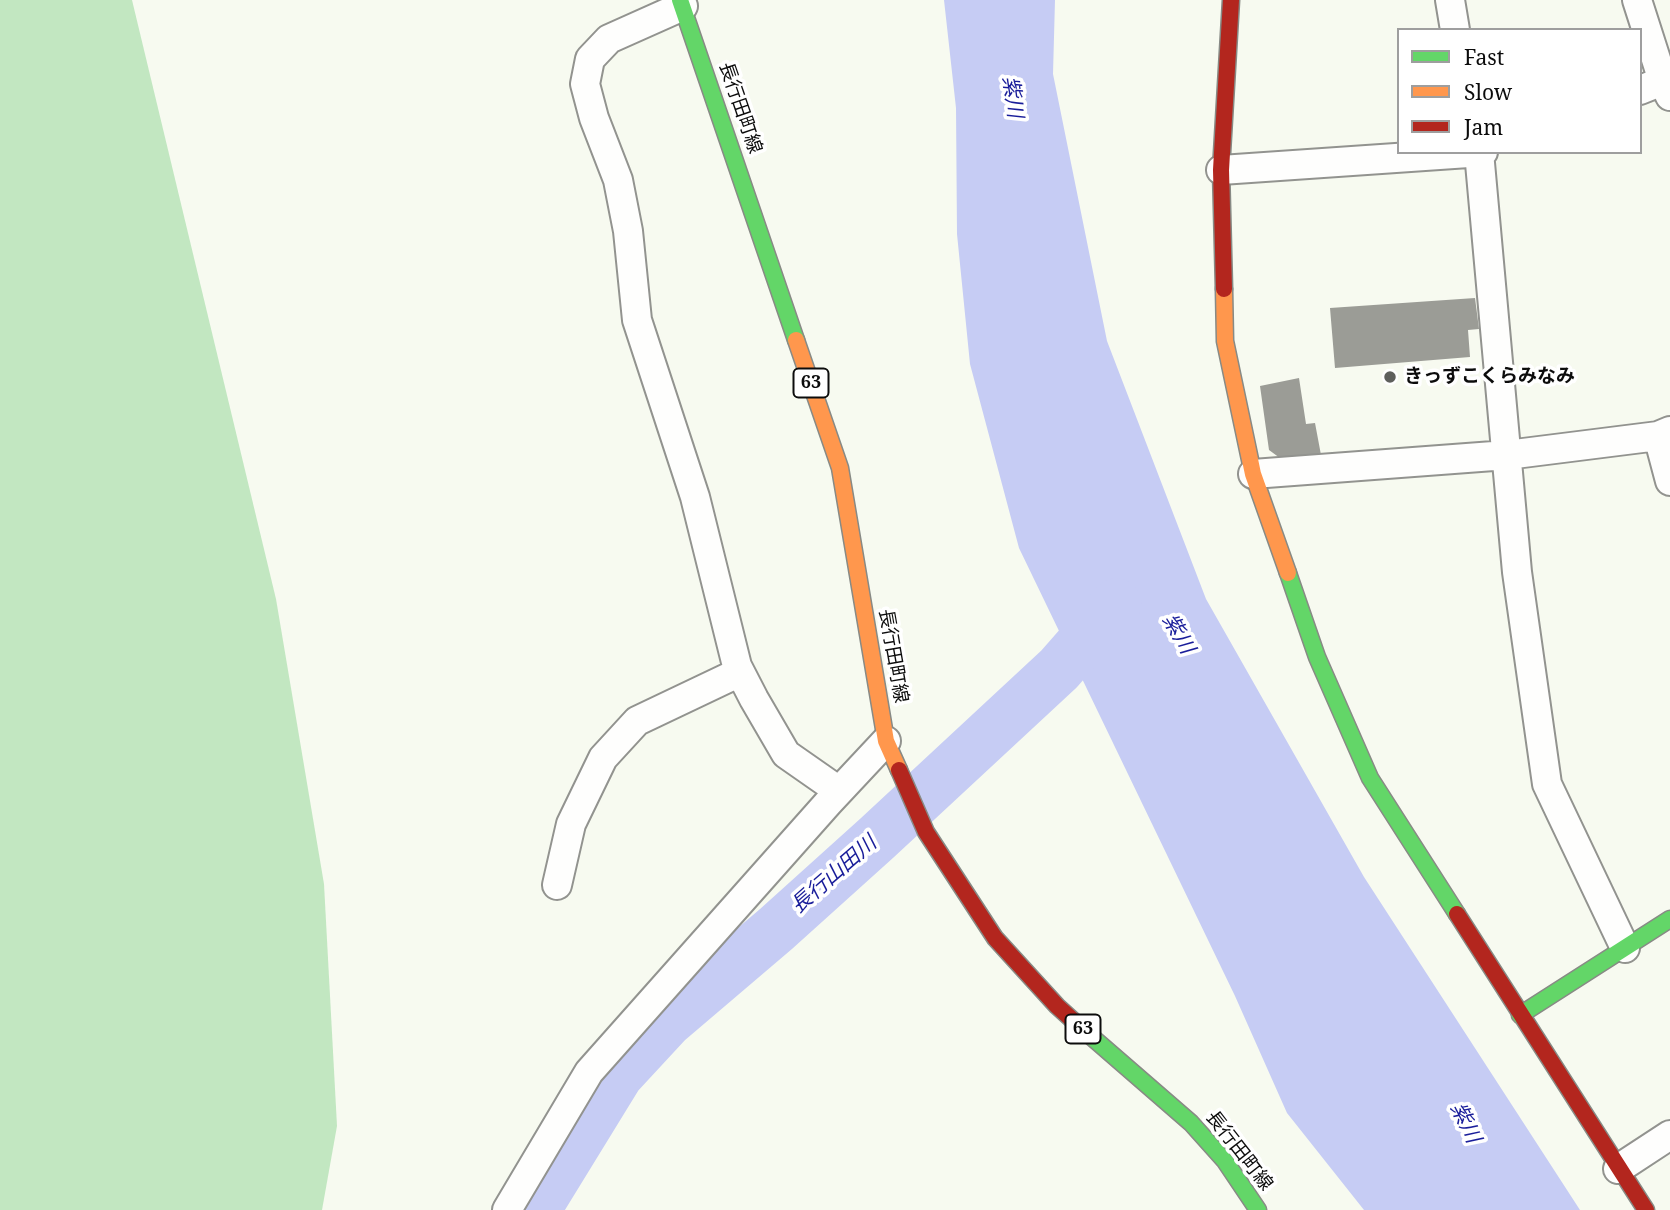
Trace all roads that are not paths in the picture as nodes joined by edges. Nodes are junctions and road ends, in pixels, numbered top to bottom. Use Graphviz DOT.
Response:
graph roads {
  1 [pos="1231,0"];
  2 [pos="1450,0"];
  3 [pos="1637,0"];
  4 [pos="686,2"];
  5 [pos="1455,28"];
  6 [pos="1661,86"];
  7 [pos="1466,154"];
  8 [pos="1481,154"];
  9 [pos="1220,170"];
  10 [pos="1664,434"];
  11 [pos="1507,455"];
  12 [pos="1253,474"];
  13 [pos="1670,481"];
  14 [pos="740,672"];
  15 [pos="886,741"];
  16 [pos="839,791"];
  17 [pos="558,886"];
  18 [pos="1670,919"];
  19 [pos="1625,948"];
  20 [pos="1520,1014"];
  21 [pos="1670,1135"];
  22 [pos="1618,1168"];
  23 [pos="507,1210"];
  24 [pos="1258,1210"];
  25 [pos="1646,1210"];
  1 -- 9 [label="street"];
  2 -- 5 [label="street"];
  3 -- 6 [label="street"];
  4 -- 14 [label="street"];
  4 -- 15 [label="street, 長行田町線 / 63"];
  7 -- 9 [label="street"];
  8 -- 11 [label="street"];
  9 -- 12 [label="street"];
  10 -- 11 [label="street"];
  10 -- 13 [label="street"];
  11 -- 12 [label="street"];
  11 -- 19 [label="street"];
  12 -- 20 [label="street"];
  14 -- 16 [label="street"];
  14 -- 17 [label="street"];
  15 -- 16 [label="street"];
  15 -- 24 [label="street, 長行田町線 / 63"];
  16 -- 23 [label="street"];
  18 -- 19 [label="street"];
  19 -- 20 [label="street"];
  20 -- 22 [label="street"];
  21 -- 22 [label="street"];
  22 -- 25 [label="street"];
}
